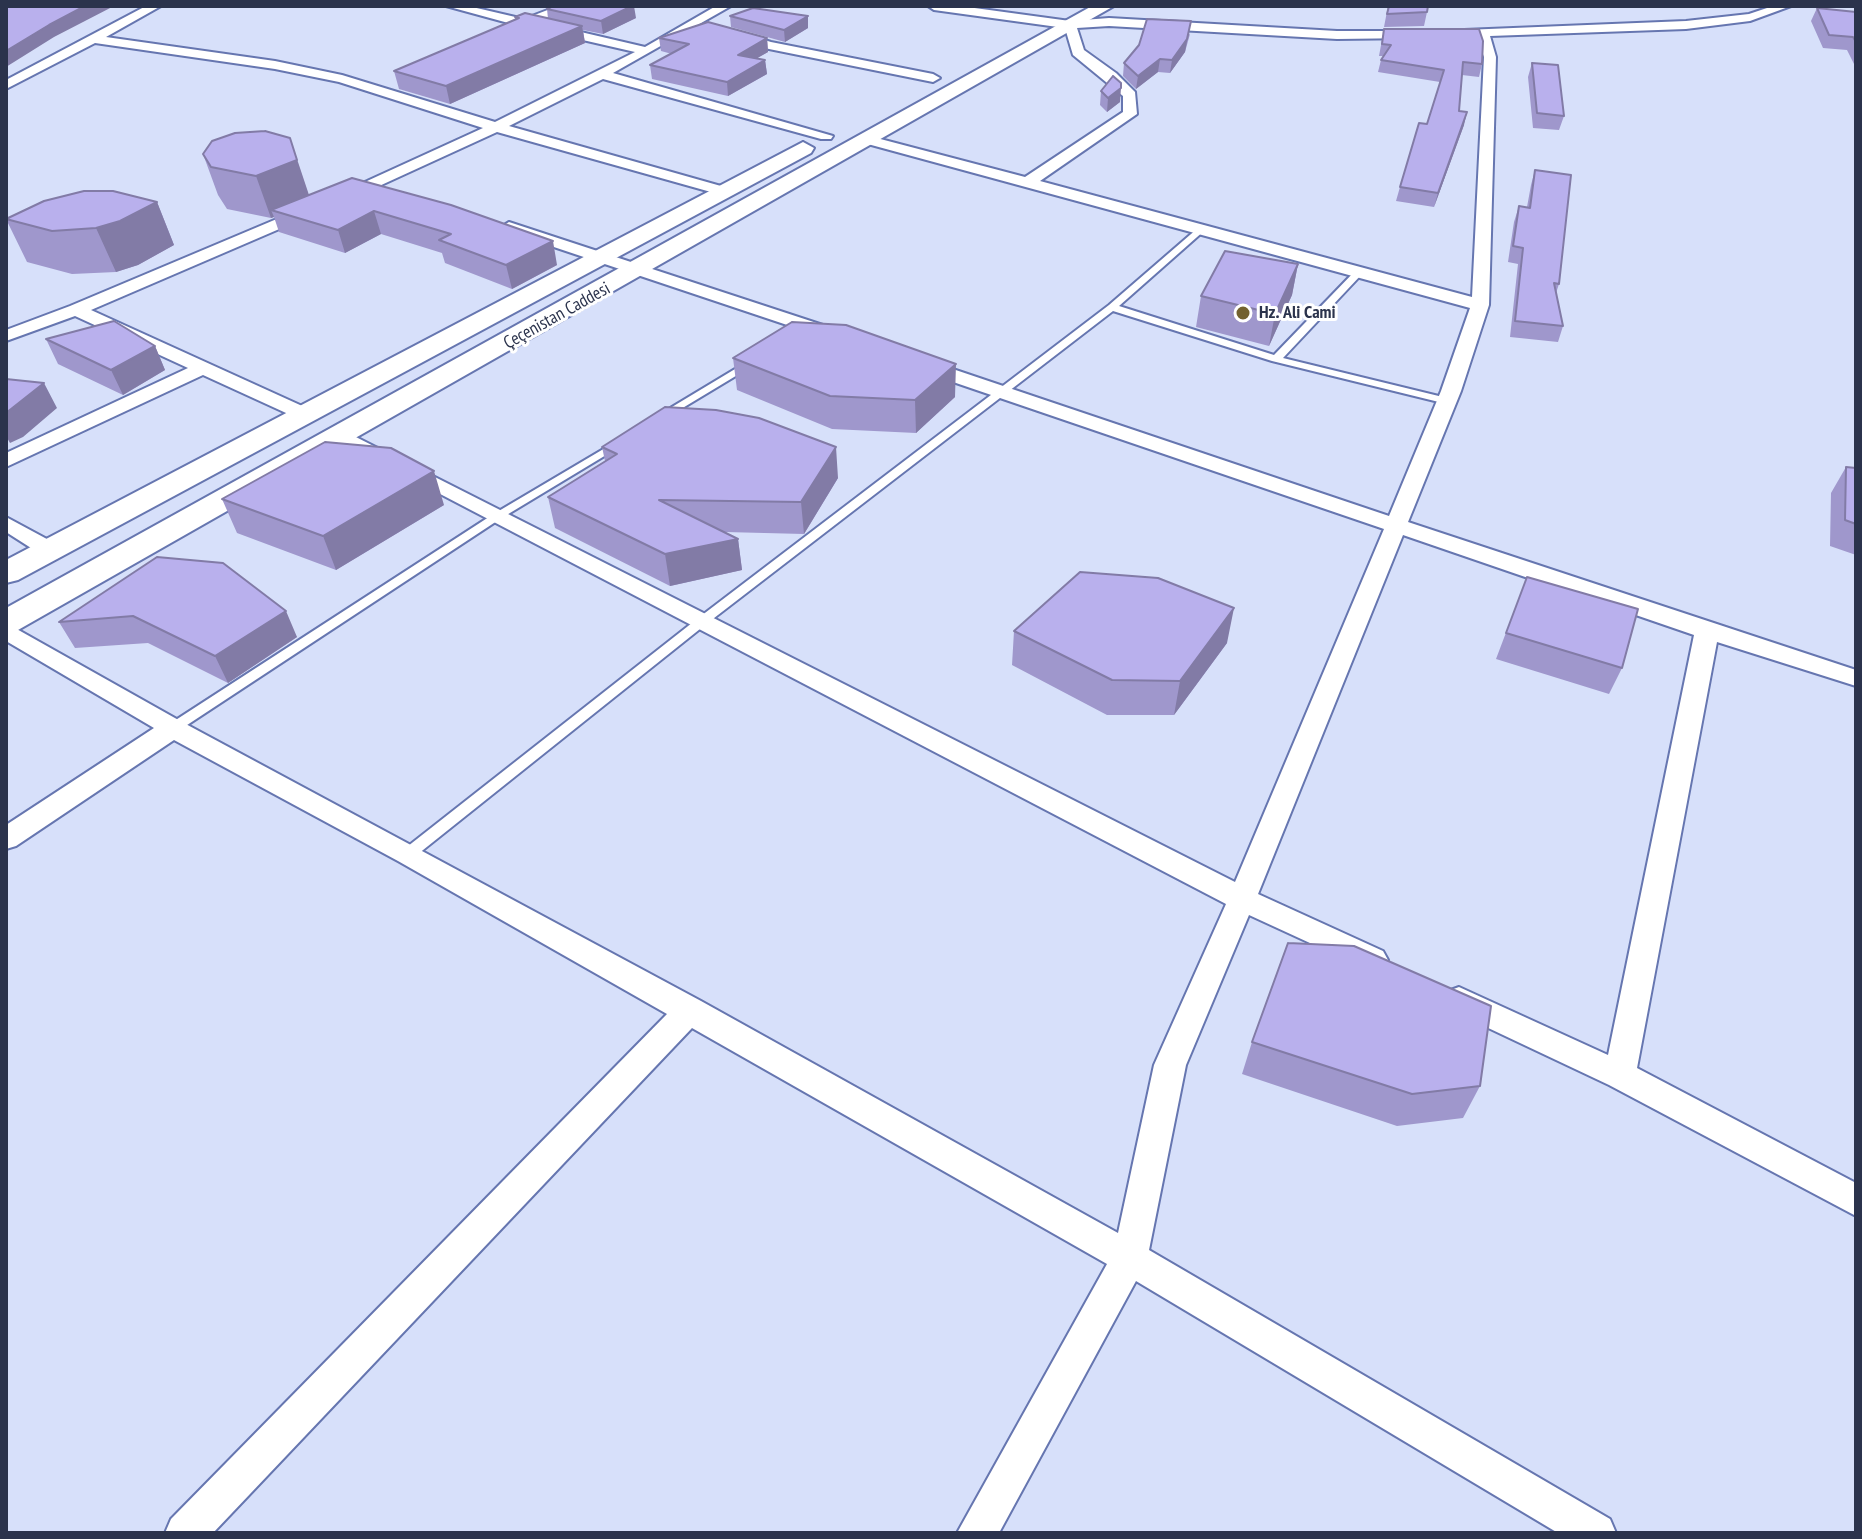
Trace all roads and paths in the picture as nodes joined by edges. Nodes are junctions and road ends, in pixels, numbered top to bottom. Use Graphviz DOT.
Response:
graph roads {
  1 [pos="155,6"];
  2 [pos="452,6"];
  3 [pos="569,6"];
  4 [pos="725,6"];
  5 [pos="934,6"];
  6 [pos="1105,6"];
  7 [pos="1785,6"];
  8 [pos="1066,16"];
  9 [pos="1035,21"];
  10 [pos="524,23"];
  11 [pos="726,32"];
  12 [pos="1482,32"];
  13 [pos="1424,33"];
  14 [pos="1453,33"];
  15 [pos="496,35"];
  16 [pos="93,39"];
  17 [pos="647,51"];
  18 [pos="601,74"];
  19 [pos="933,78"];
  20 [pos="6,85"];
  21 [pos="496,127"];
  22 [pos="826,136"];
  23 [pos="869,140"];
  24 [pos="1027,183"];
  25 [pos="372,184"];
  26 [pos="723,191"];
  27 [pos="403,193"];
  28 [pos="494,222"];
  29 [pos="1201,230"];
  30 [pos="601,256"];
  31 [pos="641,269"];
  32 [pos="1359,272"];
  33 [pos="1480,305"];
  34 [pos="1112,307"];
  35 [pos="76,310"];
  36 [pos="6,336"];
  37 [pos="854,342"];
  38 [pos="898,357"];
  39 [pos="1276,359"];
  40 [pos="756,360"];
  41 [pos="203,368"];
  42 [pos="1001,392"];
  43 [pos="1447,401"];
  44 [pos="304,414"];
  45 [pos="646,426"];
  46 [pos="632,434"];
  47 [pos="339,436"];
  48 [pos="6,461"];
  49 [pos="496,517"];
  50 [pos="6,523"];
  51 [pos="1394,526"];
  52 [pos="50,550"];
  53 [pos="6,573"];
  54 [pos="6,622"];
  55 [pos="701,622"];
  56 [pos="6,631"];
  57 [pos="1707,631"];
  58 [pos="1856,678"];
  59 [pos="173,728"];
  60 [pos="6,839"];
  61 [pos="408,854"];
  62 [pos="1242,899"];
  63 [pos="1396,971"];
  64 [pos="1438,990"];
  65 [pos="690,1010"];
  66 [pos="1620,1075"];
  67 [pos="1856,1200"];
  68 [pos="1130,1258"];
  69 [pos="185,1533"];
  70 [pos="977,1533"];
  71 [pos="1596,1533"];
  1 -- 16 [label="street"];
  2 -- 10 [label="street"];
  3 -- 10 [label="street"];
  4 -- 17 [label="street"];
  5 -- 9 [label="street"];
  6 -- 8 [label="main road, Çeçenistan Caddesi"];
  7 -- 12 [label="street"];
  8 -- 9 [label="main road, Çeçenistan Caddesi"];
  8 -- 13 [label="street"];
  8 -- 23 [label="main road, Çeçenistan Caddesi"];
  8 -- 24 [label="street"];
  9 -- 19 [label="main road, Çeçenistan Caddesi"];
  10 -- 15 [label="street"];
  10 -- 17 [label="street"];
  11 -- 19 [label="street"];
  12 -- 14 [label="street"];
  12 -- 33 [label="street"];
  16 -- 20 [label="street"];
  16 -- 21 [label="street"];
  17 -- 18 [label="street"];
  18 -- 21 [label="street"];
  18 -- 22 [label="street"];
  19 -- 22 [label="main road, Çeçenistan Caddesi"];
  21 -- 25 [label="street"];
  21 -- 26 [label="street"];
  22 -- 26 [label="main road, Çeçenistan Caddesi"];
  23 -- 24 [label="street"];
  23 -- 31 [label="main road, Çeçenistan Caddesi"];
  24 -- 29 [label="street"];
  25 -- 27 [label="street"];
  25 -- 35 [label="street"];
  26 -- 30 [label="main road, Çeçenistan Caddesi"];
  28 -- 30 [label="street"];
  29 -- 32 [label="street"];
  29 -- 34 [label="lane"];
  30 -- 31 [label="street"];
  30 -- 44 [label="main road, Çeçenistan Caddesi"];
  31 -- 37 [label="street"];
  31 -- 47 [label="main road, Çeçenistan Caddesi"];
  32 -- 33 [label="street"];
  32 -- 39 [label="lane"];
  33 -- 43 [label="street"];
  34 -- 39 [label="lane"];
  34 -- 42 [label="lane"];
  35 -- 36 [label="street"];
  35 -- 41 [label="street"];
  38 -- 42 [label="street"];
  39 -- 43 [label="lane"];
  40 -- 45 [label="lane"];
  41 -- 44 [label="street"];
  41 -- 48 [label="street"];
  42 -- 51 [label="street"];
  42 -- 55 [label="lane"];
  43 -- 51 [label="street"];
  44 -- 52 [label="main road, Çeçenistan Caddesi"];
  46 -- 49 [label="lane"];
  47 -- 49 [label="street"];
  47 -- 54 [label="main road, Çeçenistan Caddesi"];
  49 -- 55 [label="street"];
  49 -- 59 [label="lane"];
  50 -- 52 [label="street"];
  51 -- 57 [label="street"];
  51 -- 62 [label="street"];
  52 -- 53 [label="main road, Çeçenistan Caddesi"];
  55 -- 61 [label="lane"];
  55 -- 62 [label="street"];
  56 -- 59 [label="street"];
  57 -- 58 [label="street"];
  57 -- 66 [label="street"];
  59 -- 60 [label="street"];
  59 -- 61 [label="street"];
  61 -- 65 [label="street"];
  62 -- 63 [label="street"];
  62 -- 68 [label="street"];
  64 -- 66 [label="street"];
  65 -- 68 [label="street"];
  65 -- 69 [label="street"];
  66 -- 67 [label="street"];
  68 -- 70 [label="street"];
  68 -- 71 [label="street"];
}
